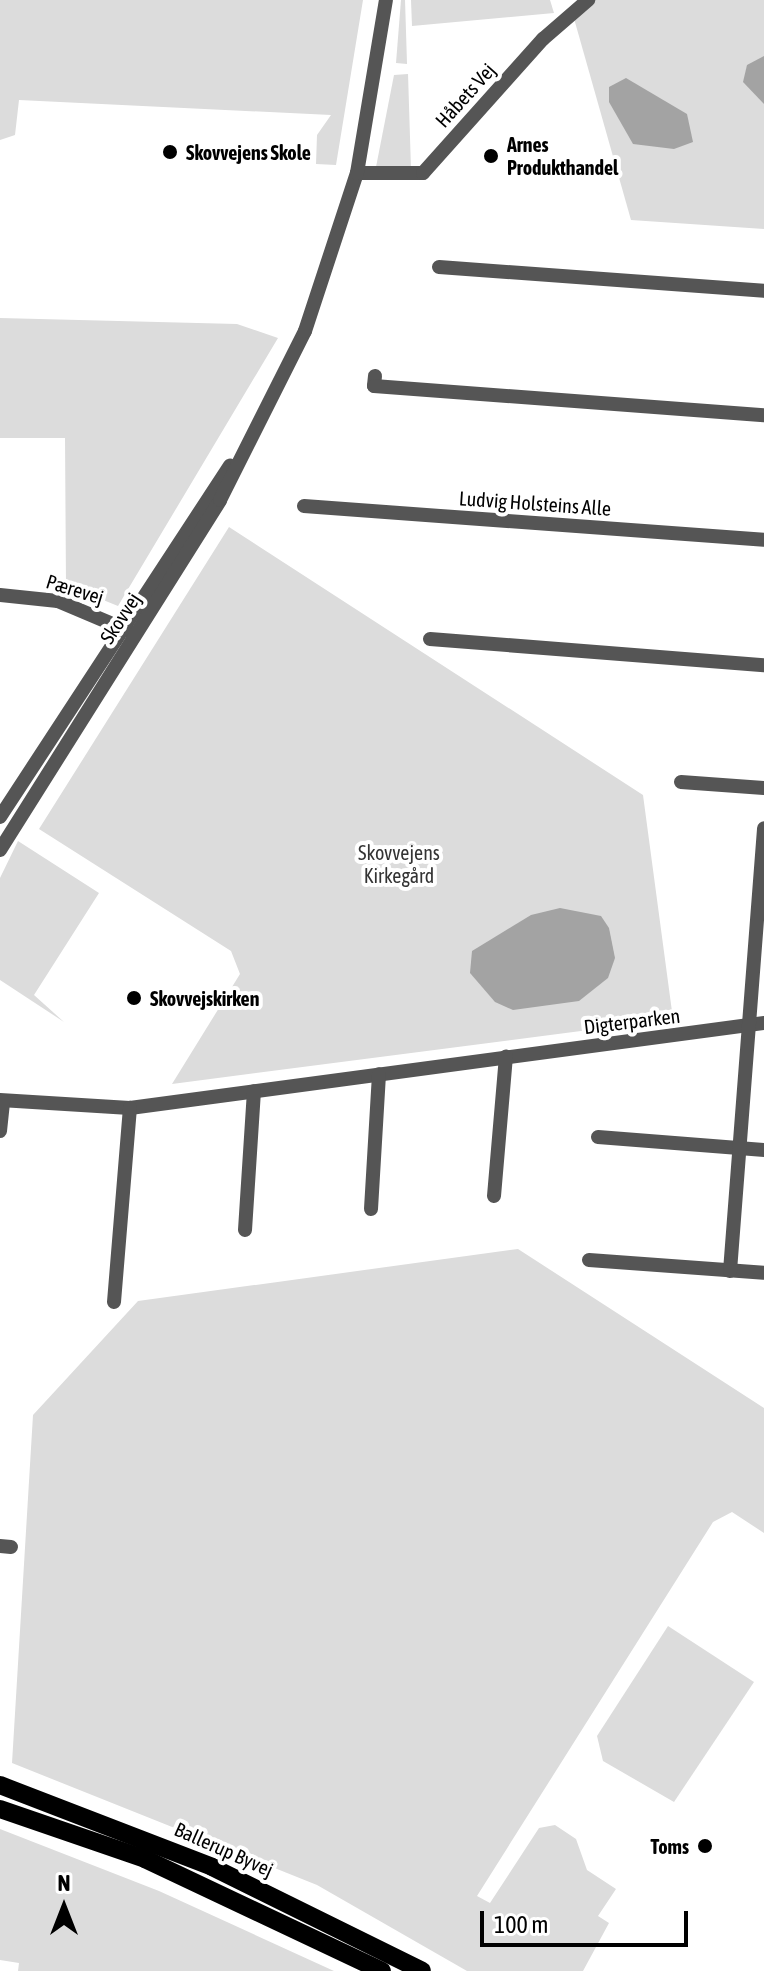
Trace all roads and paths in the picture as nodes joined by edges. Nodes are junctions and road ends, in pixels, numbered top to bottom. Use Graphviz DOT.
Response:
graph roads {
  1 [pos="386,0"];
  2 [pos="588,0"];
  3 [pos="357,173"];
  4 [pos="439,267"];
  5 [pos="764,291"];
  6 [pos="375,376"];
  7 [pos="764,415"];
  8 [pos="304,506"];
  9 [pos="764,540"];
  10 [pos="0,595"];
  11 [pos="128,630"];
  12 [pos="430,639"];
  13 [pos="764,665"];
  14 [pos="681,782"];
  15 [pos="764,788"];
  16 [pos="0,817"];
  17 [pos="764,828"];
  18 [pos="0,850"];
  19 [pos="757,1024"];
  20 [pos="506,1057"];
  21 [pos="379,1074"];
  22 [pos="254,1091"];
  23 [pos="2,1101"];
  24 [pos="130,1108"];
  25 [pos="0,1131"];
  26 [pos="598,1137"];
  27 [pos="740,1148"];
  28 [pos="764,1150"];
  29 [pos="494,1196"];
  30 [pos="371,1209"];
  31 [pos="245,1230"];
  32 [pos="589,1260"];
  33 [pos="730,1271"];
  34 [pos="764,1273"];
  35 [pos="114,1302"];
  36 [pos="0,1785"];
  37 [pos="0,1809"];
  38 [pos="382,1971"];
  39 [pos="422,1971"];
  1 -- 3 [label="street, Skovvej"];
  2 -- 3 [label="street, Håbets Vej"];
  3 -- 11 [label="street, Skovvej"];
  4 -- 5 [label="street"];
  6 -- 7 [label="street"];
  8 -- 9 [label="street, Ludvig Holsteins Alle"];
  10 -- 11 [label="street, Pærevej"];
  11 -- 16 [label="street, Skovvej"];
  11 -- 18 [label="street, Skovvej"];
  12 -- 13 [label="street"];
  14 -- 15 [label="street"];
  17 -- 19 [label="street"];
  19 -- 20 [label="street, Digterparken"];
  19 -- 27 [label="street"];
  20 -- 21 [label="street, Digterparken"];
  20 -- 29 [label="street"];
  21 -- 22 [label="street, Digterparken"];
  21 -- 30 [label="street"];
  22 -- 24 [label="street, Digterparken"];
  22 -- 31 [label="street"];
  23 -- 24 [label="street, Digterparken"];
  23 -- 25 [label="street"];
  24 -- 35 [label="street"];
  26 -- 27 [label="street"];
  27 -- 28 [label="street"];
  27 -- 33 [label="street"];
  32 -- 33 [label="street"];
  33 -- 34 [label="street"];
  36 -- 39 [label="main road, Ballerup Byvej"];
  37 -- 38 [label="main road, Ballerup Byvej"];
}
